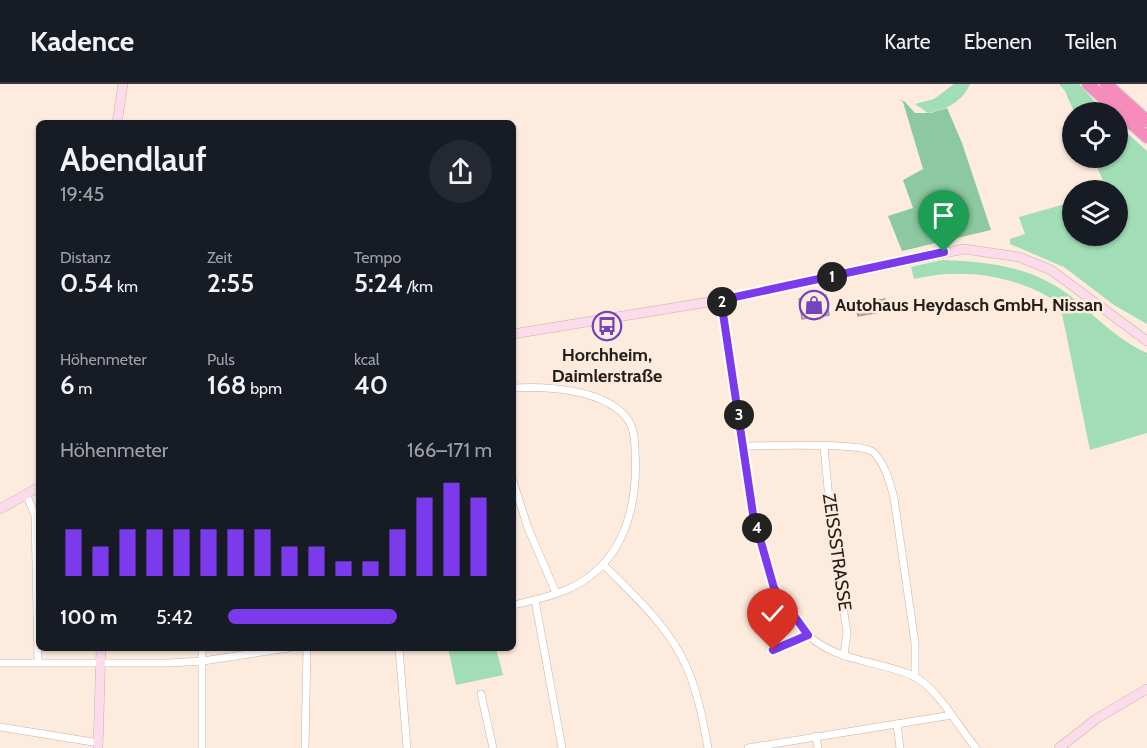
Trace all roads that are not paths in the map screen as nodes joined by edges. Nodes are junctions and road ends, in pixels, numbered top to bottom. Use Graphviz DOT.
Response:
graph roads {
  1 [pos="123,84"];
  2 [pos="1088,84"];
  3 [pos="1106,84"];
  4 [pos="117,120"];
  5 [pos="1147,121"];
  6 [pos="1147,137"];
  7 [pos="721,300"];
  8 [pos="1129,328"];
  9 [pos="516,334"];
  10 [pos="1147,335"];
  11 [pos="1147,341"];
  12 [pos="516,388"];
  13 [pos="744,446"];
  14 [pos="824,447"];
  15 [pos="36,489"];
  16 [pos="516,490"];
  17 [pos="26,494"];
  18 [pos="0,508"];
  19 [pos="36,564"];
  20 [pos="603,564"];
  21 [pos="556,592"];
  22 [pos="535,600"];
  23 [pos="516,604"];
  24 [pos="808,635"];
  25 [pos="773,650"];
  26 [pos="38,651"];
  27 [pos="101,651"];
  28 [pos="202,651"];
  29 [pos="268,651"];
  30 [pos="307,651"];
  31 [pos="399,651"];
  32 [pos="844,656"];
  33 [pos="101,661"];
  34 [pos="203,661"];
  35 [pos="38,662"];
  36 [pos="0,663"];
  37 [pos="915,677"];
  38 [pos="1147,689"];
  39 [pos="481,693"];
  40 [pos="952,715"];
  41 [pos="897,724"];
  42 [pos="0,727"];
  43 [pos="816,736"];
  44 [pos="98,745"];
  45 [pos="202,748"];
  46 [pos="305,748"];
  47 [pos="407,748"];
  48 [pos="493,748"];
  49 [pos="562,748"];
  50 [pos="708,748"];
  51 [pos="748,748"];
  52 [pos="818,748"];
  53 [pos="900,748"];
  54 [pos="976,748"];
  55 [pos="1059,748"];
  1 -- 4 [label="main road"];
  2 -- 6 [label="highway"];
  3 -- 5 [label="highway"];
  7 -- 8 [label="main road"];
  7 -- 9 [label="main road"];
  7 -- 13 [label="street"];
  8 -- 10 [label="main road"];
  8 -- 11 [label="main road"];
  12 -- 20 [label="street"];
  13 -- 14 [label="street"];
  13 -- 24 [label="street"];
  14 -- 32 [label="street, ZEISSSTRASSE"];
  14 -- 37 [label="street"];
  15 -- 17 [label="main road"];
  16 -- 21 [label="street"];
  17 -- 18 [label="main road"];
  17 -- 19 [label="street"];
  20 -- 21 [label="street"];
  20 -- 50 [label="street"];
  21 -- 22 [label="street"];
  22 -- 23 [label="street"];
  22 -- 49 [label="street"];
  24 -- 25 [label="street"];
  24 -- 32 [label="street"];
  26 -- 35 [label="street"];
  27 -- 33 [label="main road"];
  28 -- 34 [label="street"];
  29 -- 34 [label="street"];
  30 -- 46 [label="street"];
  31 -- 47 [label="street"];
  32 -- 37 [label="street"];
  33 -- 34 [label="street"];
  33 -- 35 [label="street"];
  33 -- 44 [label="main road"];
  34 -- 45 [label="street"];
  35 -- 36 [label="street"];
  37 -- 40 [label="street"];
  38 -- 55 [label="main road"];
  39 -- 48 [label="street"];
  40 -- 41 [label="street"];
  40 -- 54 [label="street"];
  41 -- 43 [label="street"];
  41 -- 53 [label="street"];
  42 -- 44 [label="street"];
  43 -- 51 [label="street"];
  43 -- 52 [label="street"];
}
